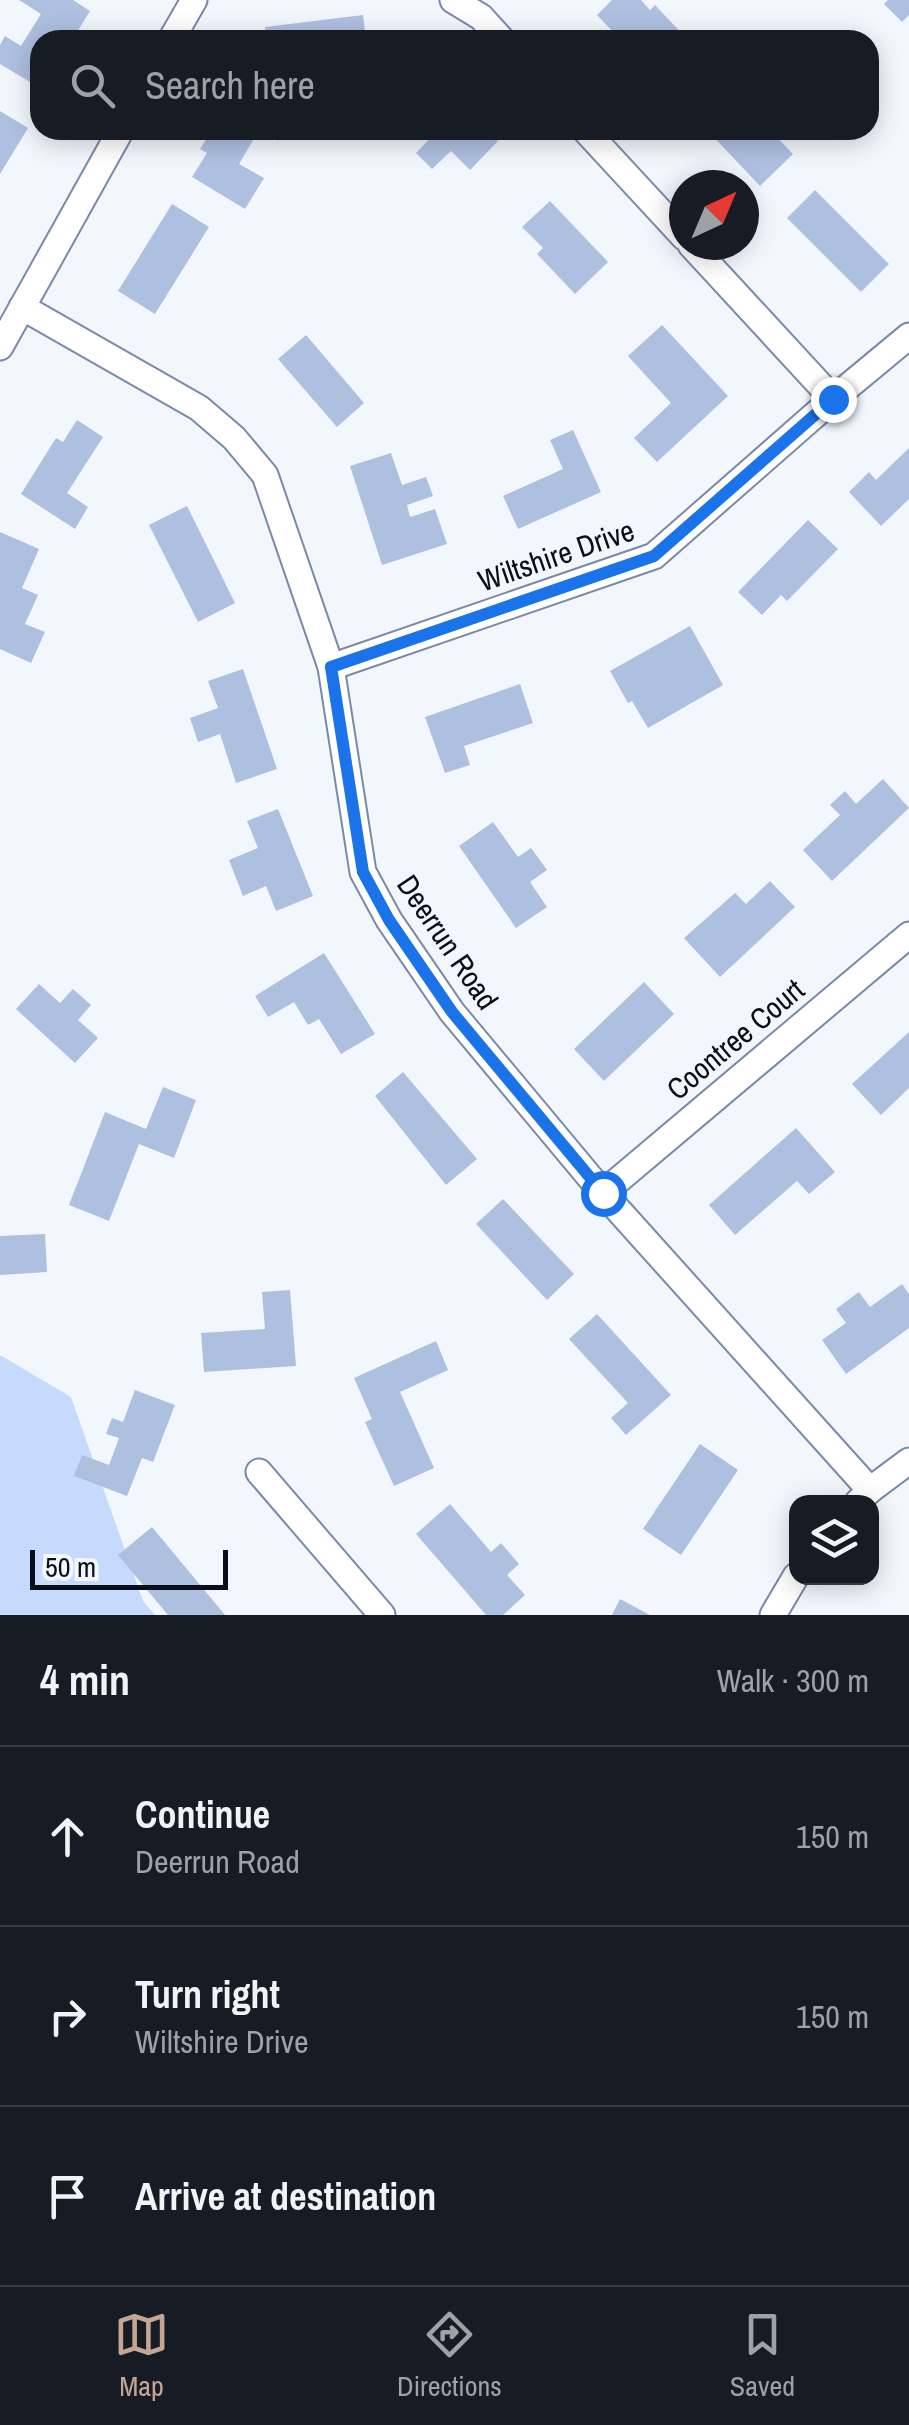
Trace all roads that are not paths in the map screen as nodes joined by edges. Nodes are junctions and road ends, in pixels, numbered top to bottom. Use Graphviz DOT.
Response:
graph roads {
  1 [pos="194,0"];
  2 [pos="453,0"];
  3 [pos="178,30"];
  4 [pos="493,30"];
  5 [pos="115,140"];
  6 [pos="594,140"];
  7 [pos="669,221"];
  8 [pos="705,260"];
  9 [pos="22,307"];
  10 [pos="909,336"];
  11 [pos="0,347"];
  12 [pos="833,399"];
  13 [pos="331,667"];
  14 [pos="909,935"];
  15 [pos="603,1193"];
  16 [pos="909,1462"];
  17 [pos="259,1472"];
  18 [pos="863,1495"];
  19 [pos="865,1495"];
  20 [pos="790,1585"];
  21 [pos="382,1615"];
  22 [pos="772,1615"];
  1 -- 3 [label="street"];
  2 -- 4 [label="street"];
  5 -- 9 [label="street"];
  6 -- 7 [label="street"];
  8 -- 12 [label="street"];
  9 -- 11 [label="street"];
  9 -- 13 [label="street, Deerrun Road"];
  10 -- 12 [label="street, Wiltshire Drive"];
  12 -- 13 [label="street, Wiltshire Drive"];
  13 -- 15 [label="street, Deerrun Road"];
  14 -- 15 [label="street, Coontree Court"];
  15 -- 18 [label="street, Deerrun Road"];
  16 -- 19 [label="street"];
  17 -- 21 [label="street"];
  20 -- 22 [label="street"];
}
